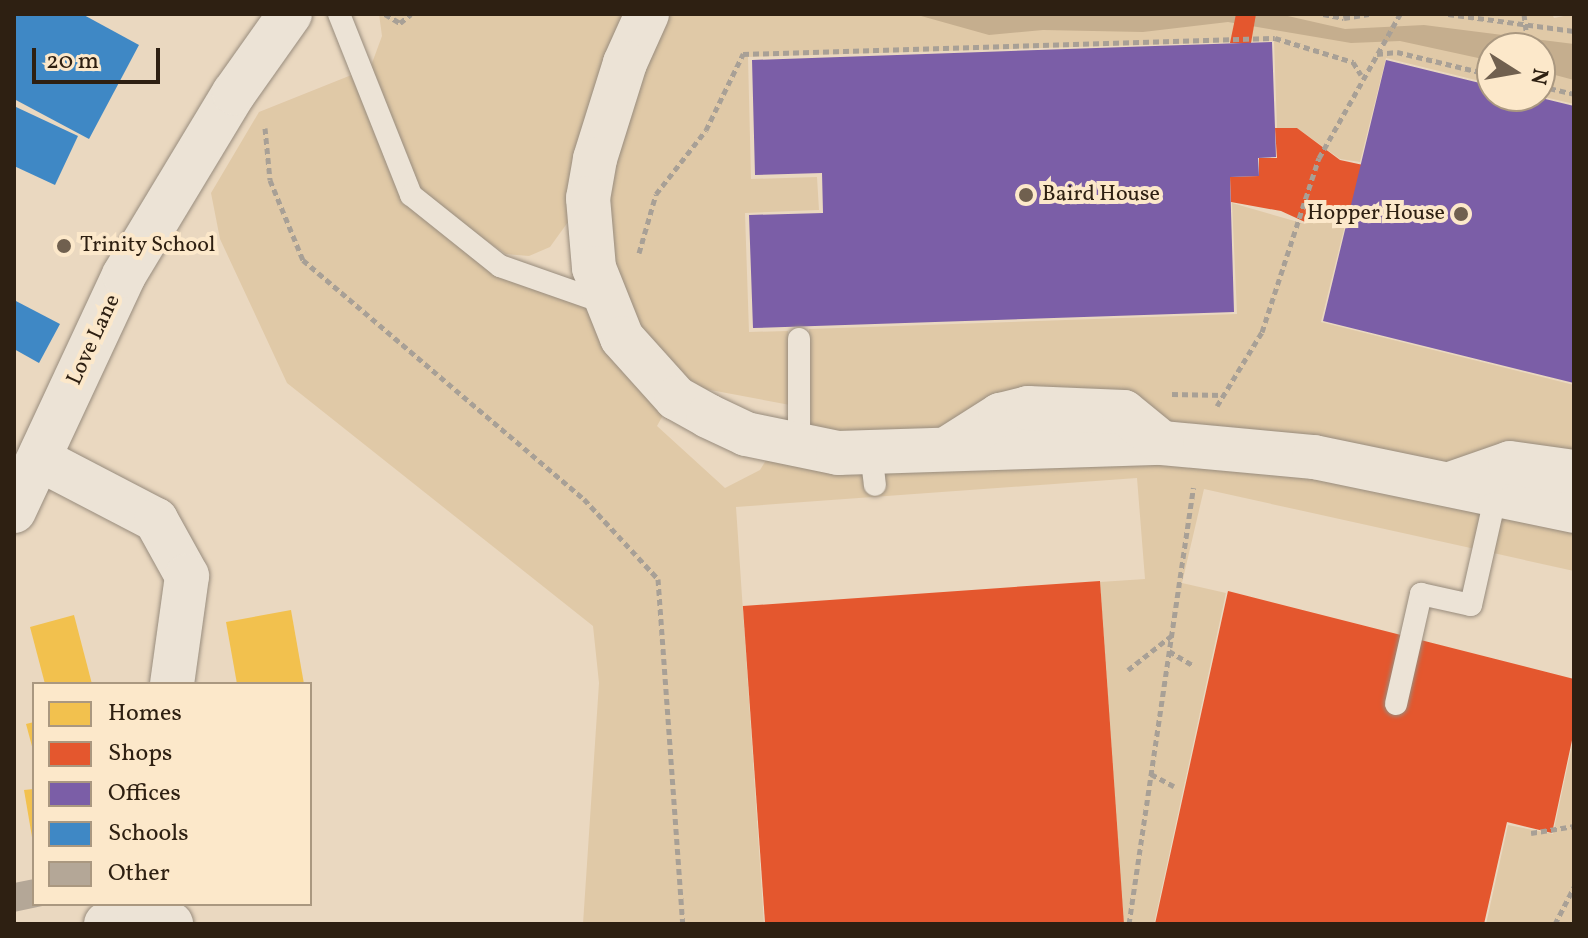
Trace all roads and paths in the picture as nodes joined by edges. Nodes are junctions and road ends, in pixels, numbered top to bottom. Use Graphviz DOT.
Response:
graph roads {
  1 [pos="290,14"];
  2 [pos="339,14"];
  3 [pos="385,14"];
  4 [pos="411,14"];
  5 [pos="647,14"];
  6 [pos="1323,14"];
  7 [pos="1369,14"];
  8 [pos="1400,14"];
  9 [pos="1448,14"];
  10 [pos="1524,14"];
  11 [pos="1528,26"];
  12 [pos="1574,31"];
  13 [pos="1528,32"];
  14 [pos="258,59"];
  15 [pos="1476,71"];
  16 [pos="1362,76"];
  17 [pos="603,302"];
  18 [pos="799,339"];
  19 [pos="799,449"];
  20 [pos="39,459"];
  21 [pos="1574,472"];
  22 [pos="1453,483"];
  23 [pos="1496,494"];
  24 [pos="14,511"];
  25 [pos="1574,511"];
  26 [pos="1171,636"];
  27 [pos="1169,651"];
  28 [pos="1194,666"];
  29 [pos="1128,670"];
  30 [pos="172,682"];
  31 [pos="1396,704"];
  32 [pos="1151,774"];
  33 [pos="1174,786"];
  34 [pos="1574,826"];
  35 [pos="1531,833"];
  36 [pos="1574,887"];
  37 [pos="683,924"];
  38 [pos="1555,924"];
  1 -- 14 [label="street, Love Lane"];
  2 -- 17 [label="lane"];
  3 -- 4 [label="path"];
  5 -- 17 [label="street"];
  6 -- 7 [label="path"];
  8 -- 15 [label="path"];
  9 -- 11 [label="path"];
  10 -- 11 [label="path"];
  11 -- 12 [label="path"];
  11 -- 13 [label="path"];
  14 -- 20 [label="street, Love Lane"];
  14 -- 37 [label="path"];
  16 -- 17 [label="path"];
  17 -- 19 [label="street"];
  18 -- 19 [label="lane"];
  19 -- 22 [label="street"];
  20 -- 24 [label="street, Love Lane"];
  20 -- 30 [label="street"];
  21 -- 22 [label="street"];
  22 -- 23 [label="street"];
  23 -- 25 [label="street"];
  23 -- 31 [label="lane"];
  26 -- 29 [label="path"];
  27 -- 28 [label="path"];
  32 -- 33 [label="path"];
  34 -- 35 [label="path"];
  36 -- 38 [label="path"];
}
